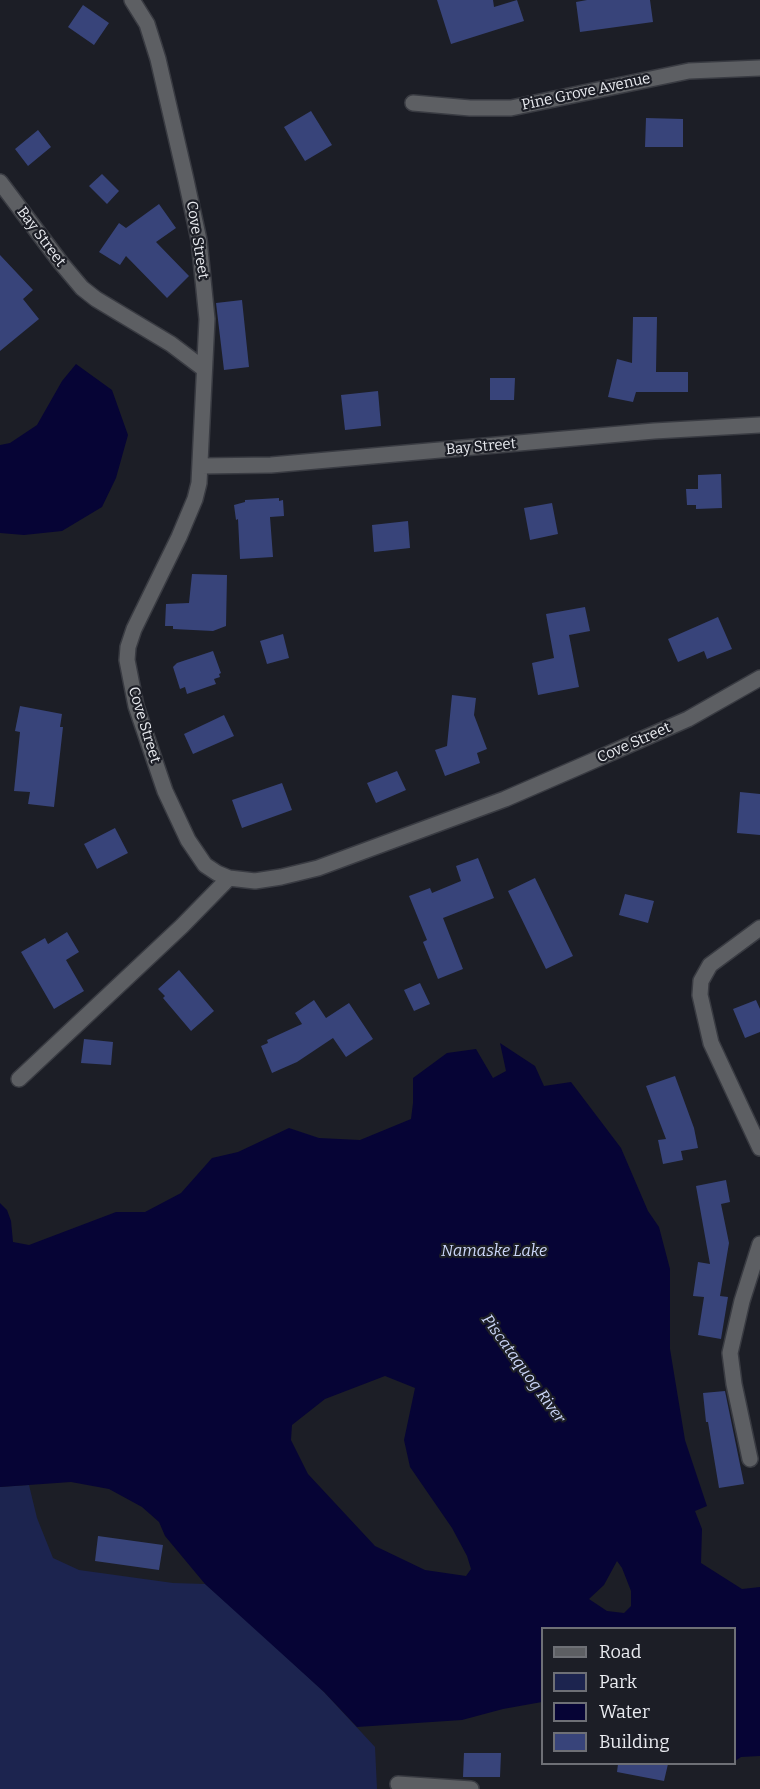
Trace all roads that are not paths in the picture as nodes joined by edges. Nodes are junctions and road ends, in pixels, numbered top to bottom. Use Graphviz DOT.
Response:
graph roads {
  1 [pos="132,0"];
  2 [pos="760,68"];
  3 [pos="412,103"];
  4 [pos="0,182"];
  5 [pos="204,369"];
  6 [pos="760,425"];
  7 [pos="201,466"];
  8 [pos="760,678"];
  9 [pos="229,878"];
  10 [pos="760,928"];
  11 [pos="19,1079"];
  12 [pos="760,1148"];
  13 [pos="760,1244"];
  14 [pos="750,1459"];
  15 [pos="398,1784"];
  16 [pos="471,1789"];
  1 -- 5 [label="street, Cove Street"];
  2 -- 3 [label="street, Pine Grove Avenue"];
  4 -- 5 [label="street, Bay Street"];
  5 -- 7 [label="street, Cove Street"];
  6 -- 7 [label="street, Bay Street"];
  7 -- 9 [label="street, Cove Street"];
  8 -- 9 [label="street, Cove Street"];
  9 -- 11 [label="street"];
  10 -- 12 [label="street"];
  13 -- 14 [label="street"];
  15 -- 16 [label="street"];
}
